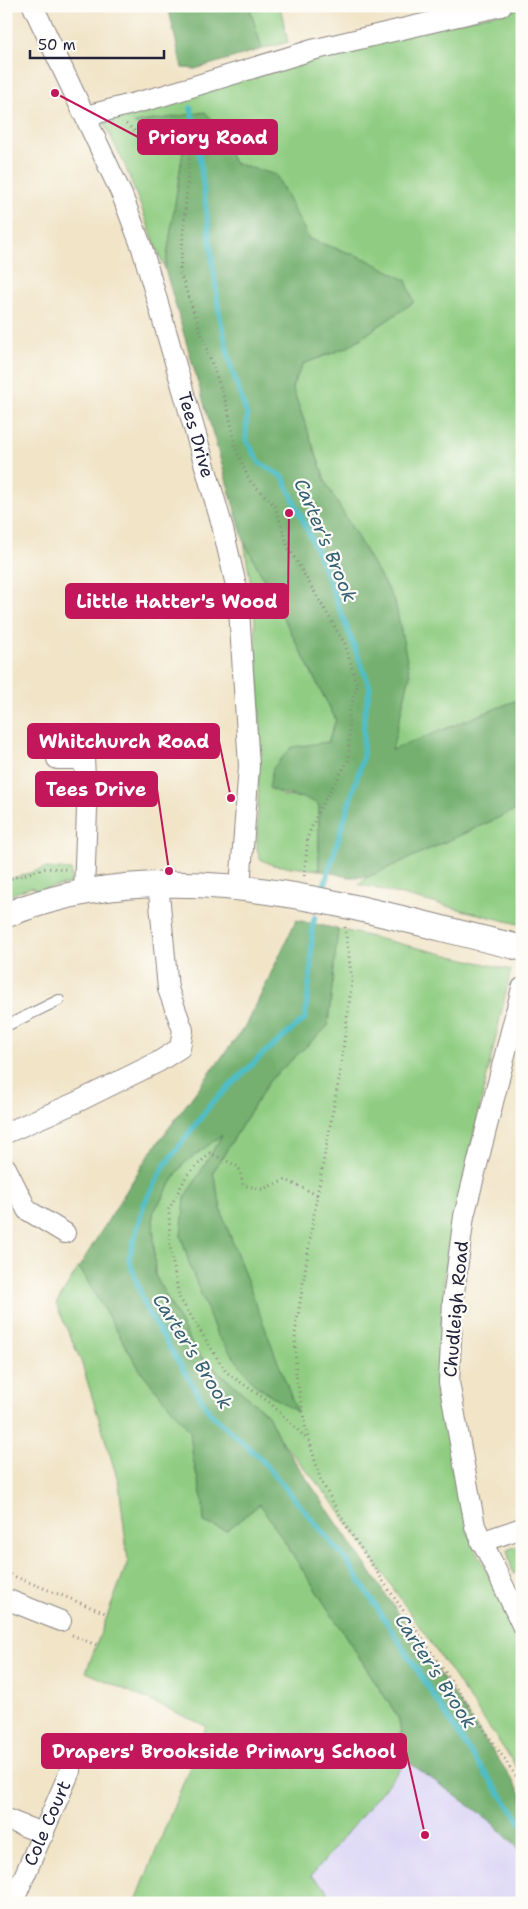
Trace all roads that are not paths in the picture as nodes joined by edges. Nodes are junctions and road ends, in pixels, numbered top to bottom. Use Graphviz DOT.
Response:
graph roads {
  1 [pos="33,6"];
  2 [pos="501,6"];
  3 [pos="86,116"];
  4 [pos="57,759"];
  5 [pos="85,881"];
  6 [pos="158,883"];
  7 [pos="240,888"];
  8 [pos="6,915"];
  9 [pos="522,948"];
  10 [pos="522,988"];
  11 [pos="59,1000"];
  12 [pos="6,1026"];
  13 [pos="516,1037"];
  14 [pos="6,1134"];
  15 [pos="6,1168"];
  16 [pos="65,1233"];
  17 [pos="522,1528"];
  18 [pos="481,1542"];
  19 [pos="6,1599"];
  20 [pos="61,1621"];
  21 [pos="522,1625"];
  22 [pos="70,1771"];
  23 [pos="6,1818"];
  24 [pos="44,1834"];
  25 [pos="13,1902"];
  1 -- 3 [label="street, Tees Drive"];
  2 -- 3 [label="street"];
  3 -- 7 [label="street, Tees Drive"];
  4 -- 5 [label="street"];
  5 -- 6 [label="street"];
  5 -- 8 [label="street"];
  6 -- 7 [label="street"];
  6 -- 14 [label="street"];
  7 -- 9 [label="street"];
  10 -- 13 [label="street, Chudleigh Road"];
  11 -- 12 [label="lane"];
  13 -- 18 [label="street, Chudleigh Road"];
  15 -- 16 [label="street"];
  17 -- 18 [label="street"];
  18 -- 21 [label="street, Chudleigh Road"];
  19 -- 20 [label="street"];
  22 -- 24 [label="street, Cole Court"];
  23 -- 24 [label="street"];
  24 -- 25 [label="street, Cole Court"];
}
